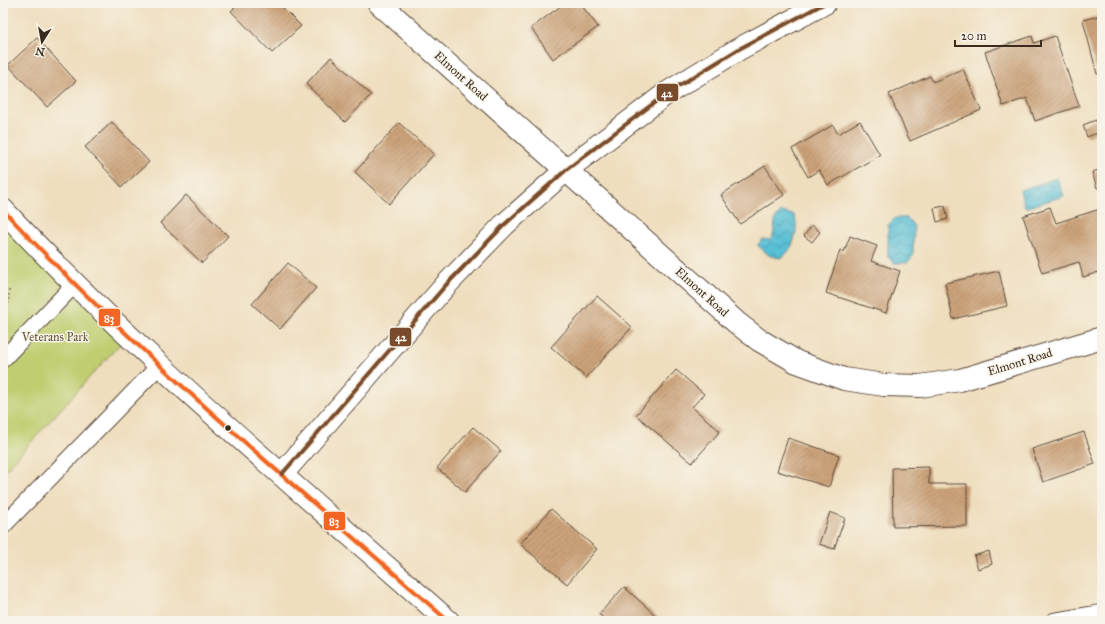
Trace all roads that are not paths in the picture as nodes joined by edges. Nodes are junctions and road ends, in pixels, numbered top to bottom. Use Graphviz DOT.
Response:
graph roads {
  1 [pos="379,3"];
  2 [pos="825,3"];
  3 [pos="566,170"];
  4 [pos="3,210"];
  5 [pos="74,285"];
  6 [pos="1102,338"];
  7 [pos="3,359"];
  8 [pos="159,366"];
  9 [pos="282,474"];
  10 [pos="3,526"];
  11 [pos="1102,613"];
  12 [pos="448,621"];
  13 [pos="1054,621"];
  1 -- 3 [label="street, Elmont Road"];
  2 -- 3 [label="street"];
  3 -- 6 [label="street, Elmont Road"];
  3 -- 9 [label="street"];
  4 -- 5 [label="street"];
  5 -- 7 [label="lane"];
  5 -- 8 [label="street"];
  8 -- 9 [label="street"];
  8 -- 10 [label="lane"];
  9 -- 12 [label="street"];
  11 -- 13 [label="lane"];
}
